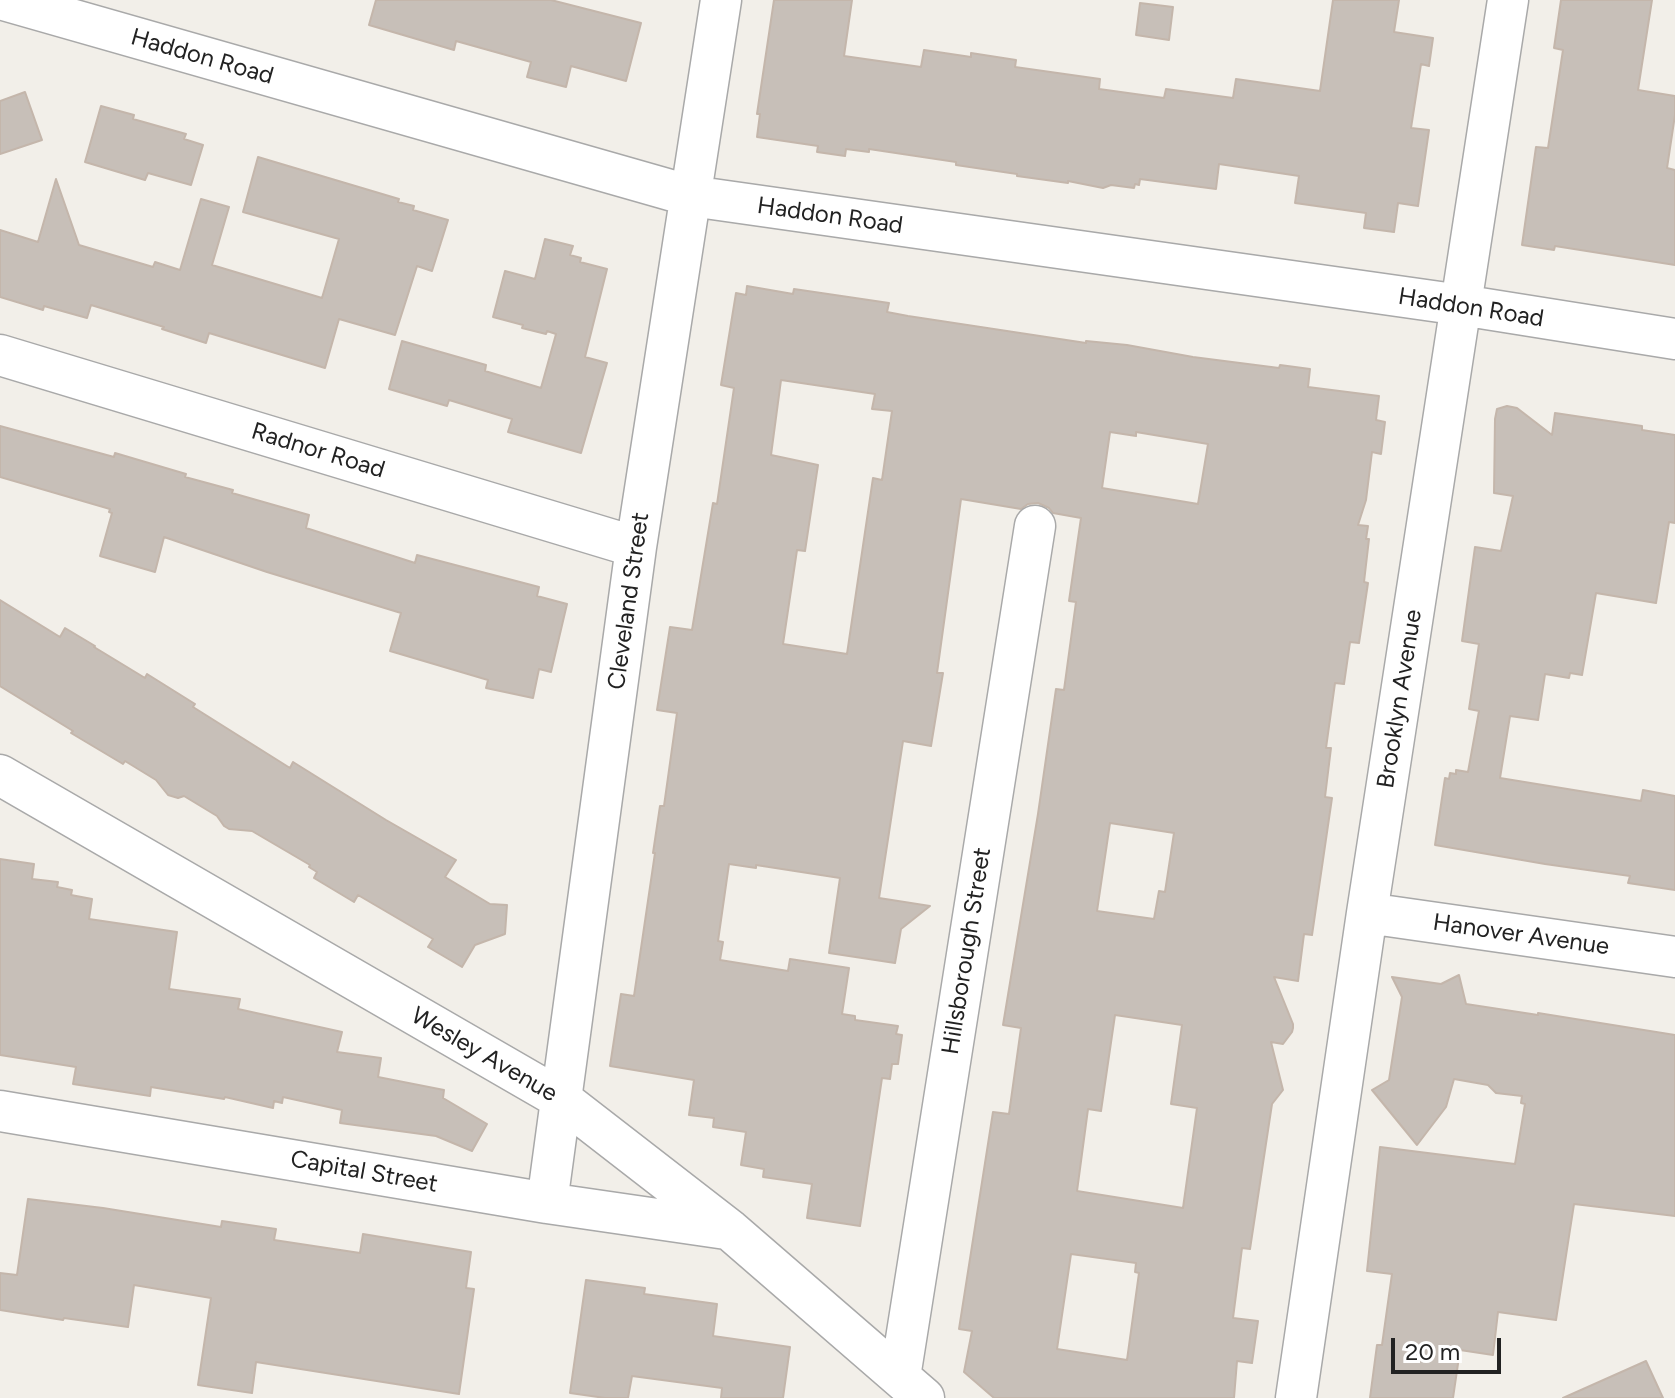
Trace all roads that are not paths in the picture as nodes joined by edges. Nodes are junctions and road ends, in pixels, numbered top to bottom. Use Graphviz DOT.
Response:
graph roads {
  1 [pos="4,0"];
  2 [pos="721,0"];
  3 [pos="1508,0"];
  4 [pos="691,196"];
  5 [pos="1461,305"];
  6 [pos="1675,339"];
  7 [pos="0,355"];
  8 [pos="1035,526"];
  9 [pos="636,547"];
  10 [pos="0,775"];
  11 [pos="1367,913"];
  12 [pos="1675,957"];
  13 [pos="561,1099"];
  14 [pos="0,1111"];
  15 [pos="547,1203"];
  16 [pos="730,1230"];
  17 [pos="912,1388"];
  18 [pos="1296,1398"];
  1 -- 4 [label="street, Haddon Road"];
  2 -- 4 [label="street, Cleveland Street"];
  3 -- 5 [label="street, Brooklyn Avenue"];
  4 -- 5 [label="street, Haddon Road"];
  4 -- 9 [label="street, Cleveland Street"];
  5 -- 6 [label="street, Haddon Road"];
  5 -- 11 [label="street, Brooklyn Avenue"];
  7 -- 9 [label="street, Radnor Road"];
  8 -- 17 [label="street, Hillsborough Street"];
  9 -- 13 [label="street, Cleveland Street"];
  10 -- 13 [label="street, Wesley Avenue"];
  11 -- 12 [label="street, Hanover Avenue"];
  11 -- 18 [label="street, Brooklyn Avenue"];
  13 -- 15 [label="street, Cleveland Street"];
  13 -- 16 [label="street, Wesley Avenue"];
  14 -- 15 [label="street, Capital Street"];
  15 -- 16 [label="street, Capital Street"];
  16 -- 17 [label="street, Wesley Avenue"];
}
